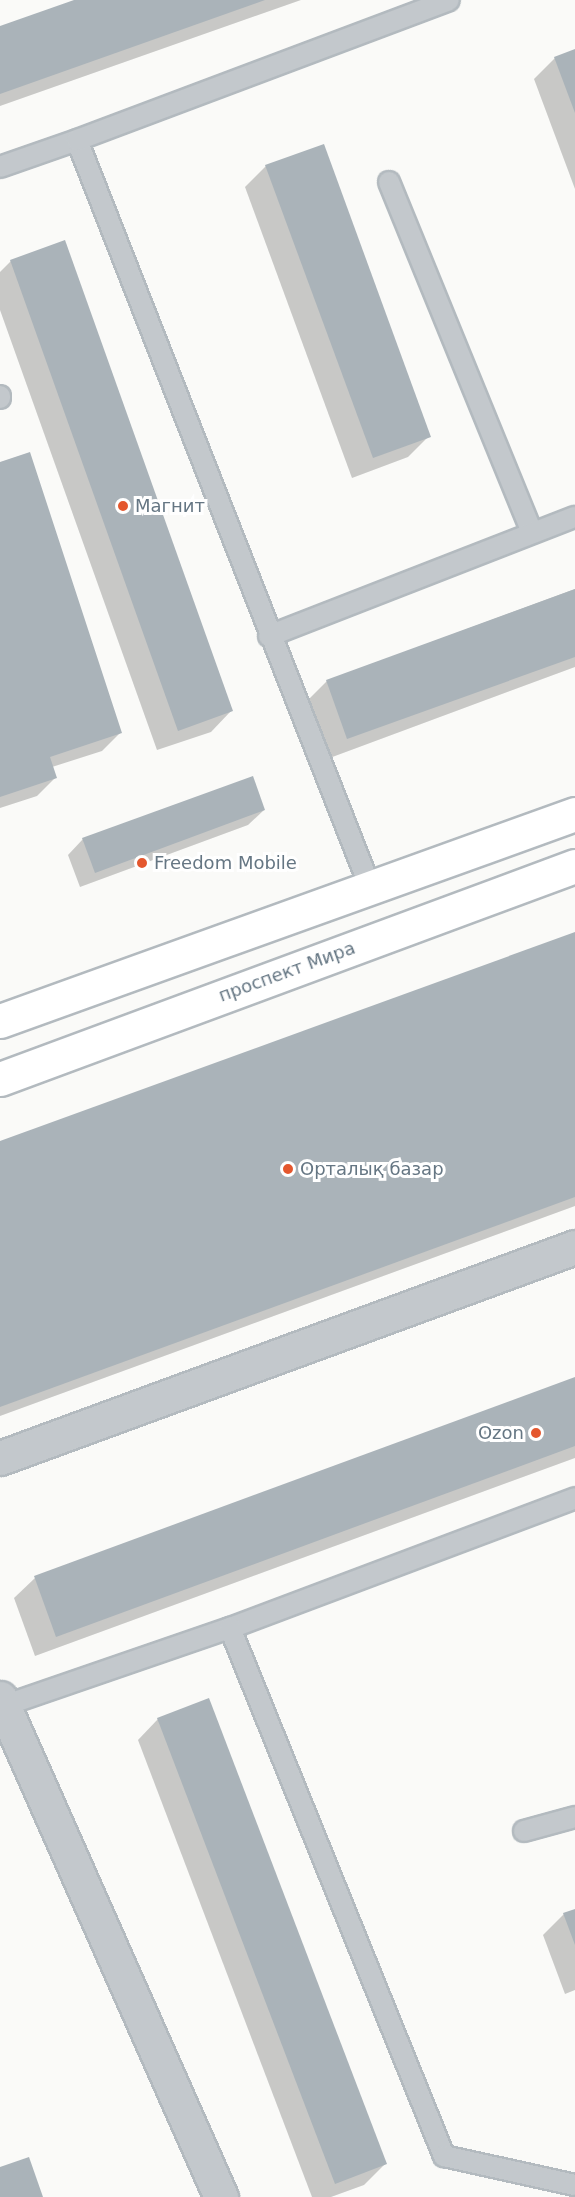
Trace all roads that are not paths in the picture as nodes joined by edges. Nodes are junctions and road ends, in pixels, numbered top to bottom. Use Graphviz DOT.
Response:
graph roads {
  1 [pos="449,0"];
  2 [pos="77,140"];
  3 [pos="0,167"];
  4 [pos="389,182"];
  5 [pos="575,517"];
  6 [pos="532,532"];
  7 [pos="269,636"];
  8 [pos="575,814"];
  9 [pos="575,866"];
  10 [pos="370,887"];
  11 [pos="0,1021"];
  12 [pos="0,1079"];
  13 [pos="575,1247"];
  14 [pos="0,1458"];
  15 [pos="575,1498"];
  16 [pos="230,1628"];
  17 [pos="2,1702"];
  18 [pos="575,1817"];
  19 [pos="524,1831"];
  20 [pos="575,2185"];
  21 [pos="221,2197"];
  1 -- 2 [label="lane"];
  2 -- 3 [label="lane"];
  2 -- 7 [label="lane"];
  4 -- 6 [label="lane"];
  5 -- 6 [label="lane"];
  6 -- 7 [label="lane"];
  7 -- 10 [label="lane"];
  8 -- 10 [label="main road"];
  9 -- 12 [label="main road, проспект Мира"];
  10 -- 11 [label="main road"];
  13 -- 14 [label="street"];
  15 -- 16 [label="lane"];
  16 -- 17 [label="lane"];
  16 -- 20 [label="lane"];
  17 -- 21 [label="street"];
  18 -- 19 [label="lane"];
}
